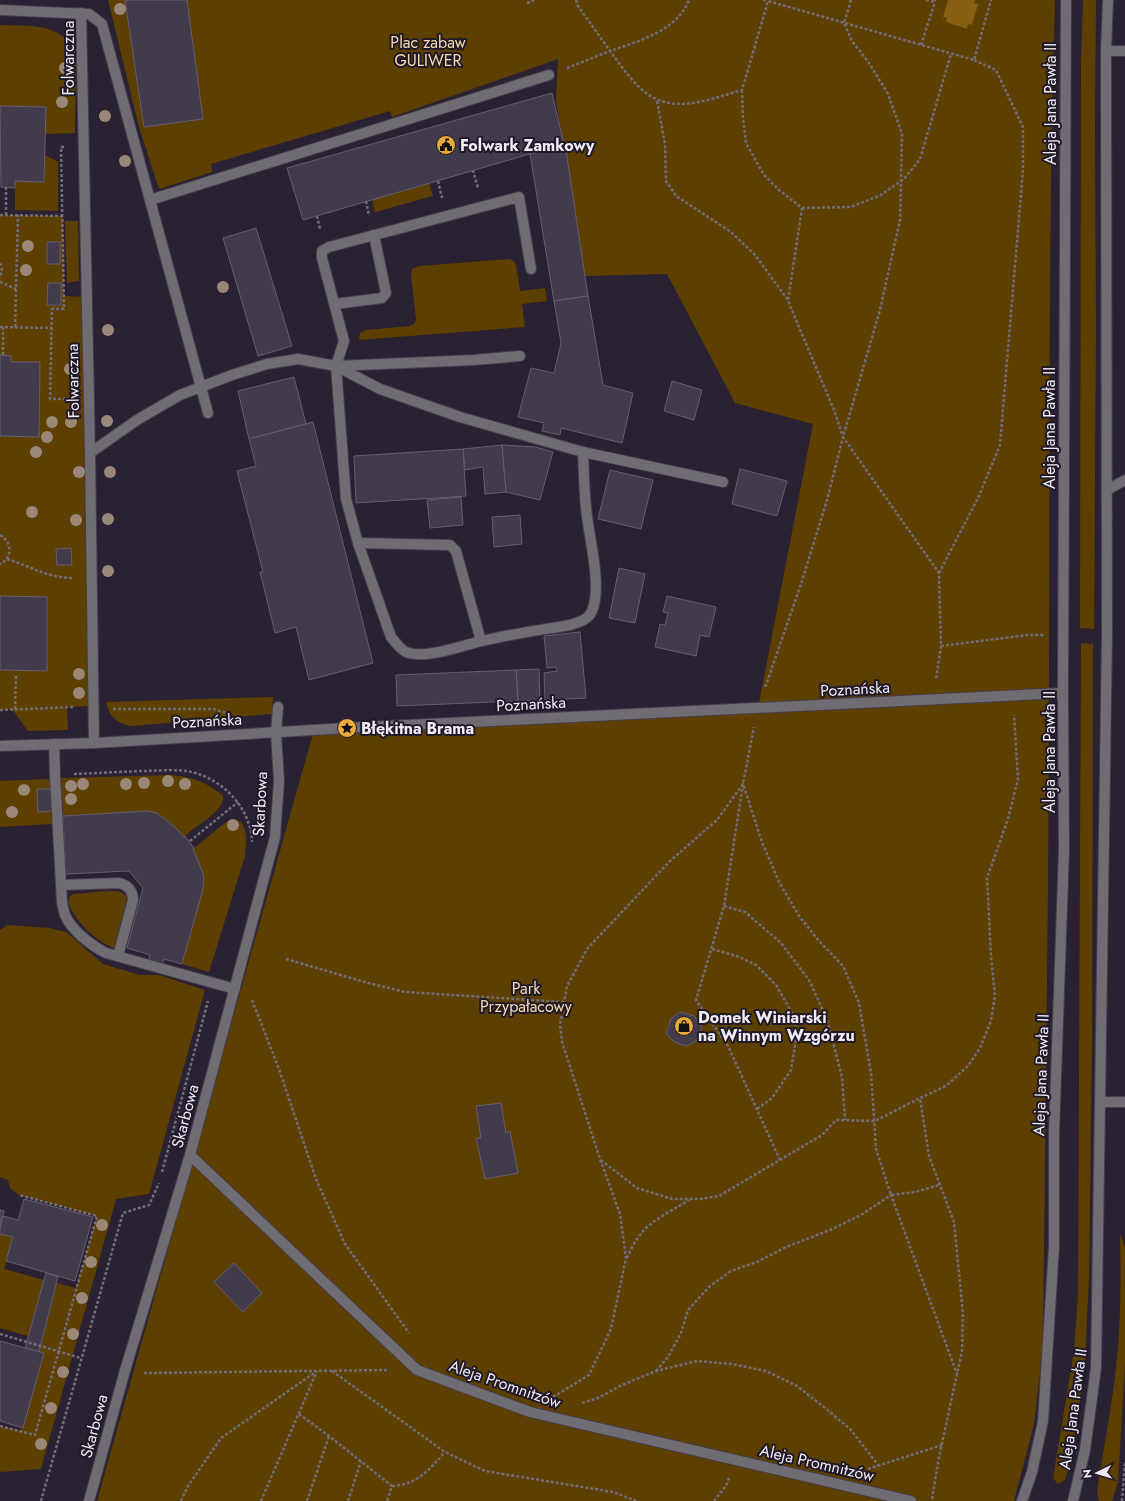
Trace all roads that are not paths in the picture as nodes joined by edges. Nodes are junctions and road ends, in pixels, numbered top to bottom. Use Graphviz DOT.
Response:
graph roads {
  1 [pos="1066,0"];
  2 [pos="1108,0"];
  3 [pos="0,10"];
  4 [pos="81,13"];
  5 [pos="1125,51"];
  6 [pos="1106,52"];
  7 [pos="549,75"];
  8 [pos="150,200"];
  9 [pos="374,235"];
  10 [pos="531,269"];
  11 [pos="335,304"];
  12 [pos="520,356"];
  13 [pos="336,366"];
  14 [pos="201,386"];
  15 [pos="208,413"];
  16 [pos="583,452"];
  17 [pos="90,454"];
  18 [pos="1125,480"];
  19 [pos="723,482"];
  20 [pos="1107,490"];
  21 [pos="358,543"];
  22 [pos="481,641"];
  23 [pos="1063,693"];
  24 [pos="278,707"];
  25 [pos="276,732"];
  26 [pos="94,743"];
  27 [pos="54,744"];
  28 [pos="0,746"];
  29 [pos="61,885"];
  30 [pos="118,956"];
  31 [pos="235,989"];
  32 [pos="1100,1102"];
  33 [pos="1125,1102"];
  34 [pos="190,1155"];
  35 [pos="89,1501"];
  36 [pos="911,1501"];
  37 [pos="1022,1501"];
  38 [pos="1073,1501"];
  1 -- 23 [label="street, Aleja Jana Pawła II"];
  2 -- 6 [label="street, Aleja Jana Pawła II"];
  3 -- 4 [label="street"];
  4 -- 8 [label="street, Folwarczna"];
  4 -- 17 [label="street, Folwarczna"];
  5 -- 6 [label="street"];
  6 -- 20 [label="street, Aleja Jana Pawła II"];
  7 -- 8 [label="street"];
  8 -- 14 [label="street, Folwarczna"];
  9 -- 10 [label="street"];
  9 -- 11 [label="street"];
  9 -- 11 [label="street"];
  11 -- 13 [label="street"];
  12 -- 13 [label="street"];
  13 -- 14 [label="street"];
  13 -- 16 [label="street"];
  13 -- 21 [label="street"];
  14 -- 15 [label="street, Folwarczna"];
  14 -- 17 [label="street"];
  16 -- 19 [label="street"];
  16 -- 22 [label="street"];
  17 -- 26 [label="street, Folwarczna"];
  18 -- 20 [label="street"];
  20 -- 32 [label="street, Aleja Jana Pawła II"];
  21 -- 22 [label="street"];
  21 -- 22 [label="street"];
  23 -- 25 [label="street, Poznańska"];
  23 -- 37 [label="street, Aleja Jana Pawła II"];
  24 -- 25 [label="street, Skarbowa"];
  25 -- 26 [label="street, Poznańska"];
  25 -- 31 [label="street, Skarbowa"];
  26 -- 27 [label="street, Poznańska"];
  27 -- 28 [label="street, Poznańska"];
  27 -- 29 [label="street"];
  29 -- 30 [label="street"];
  29 -- 30 [label="street"];
  30 -- 31 [label="street"];
  31 -- 34 [label="street, Skarbowa"];
  32 -- 33 [label="street"];
  32 -- 38 [label="street, Aleja Jana Pawła II"];
  34 -- 35 [label="street, Skarbowa"];
  34 -- 36 [label="street, Aleja Promnitzów"];
}
